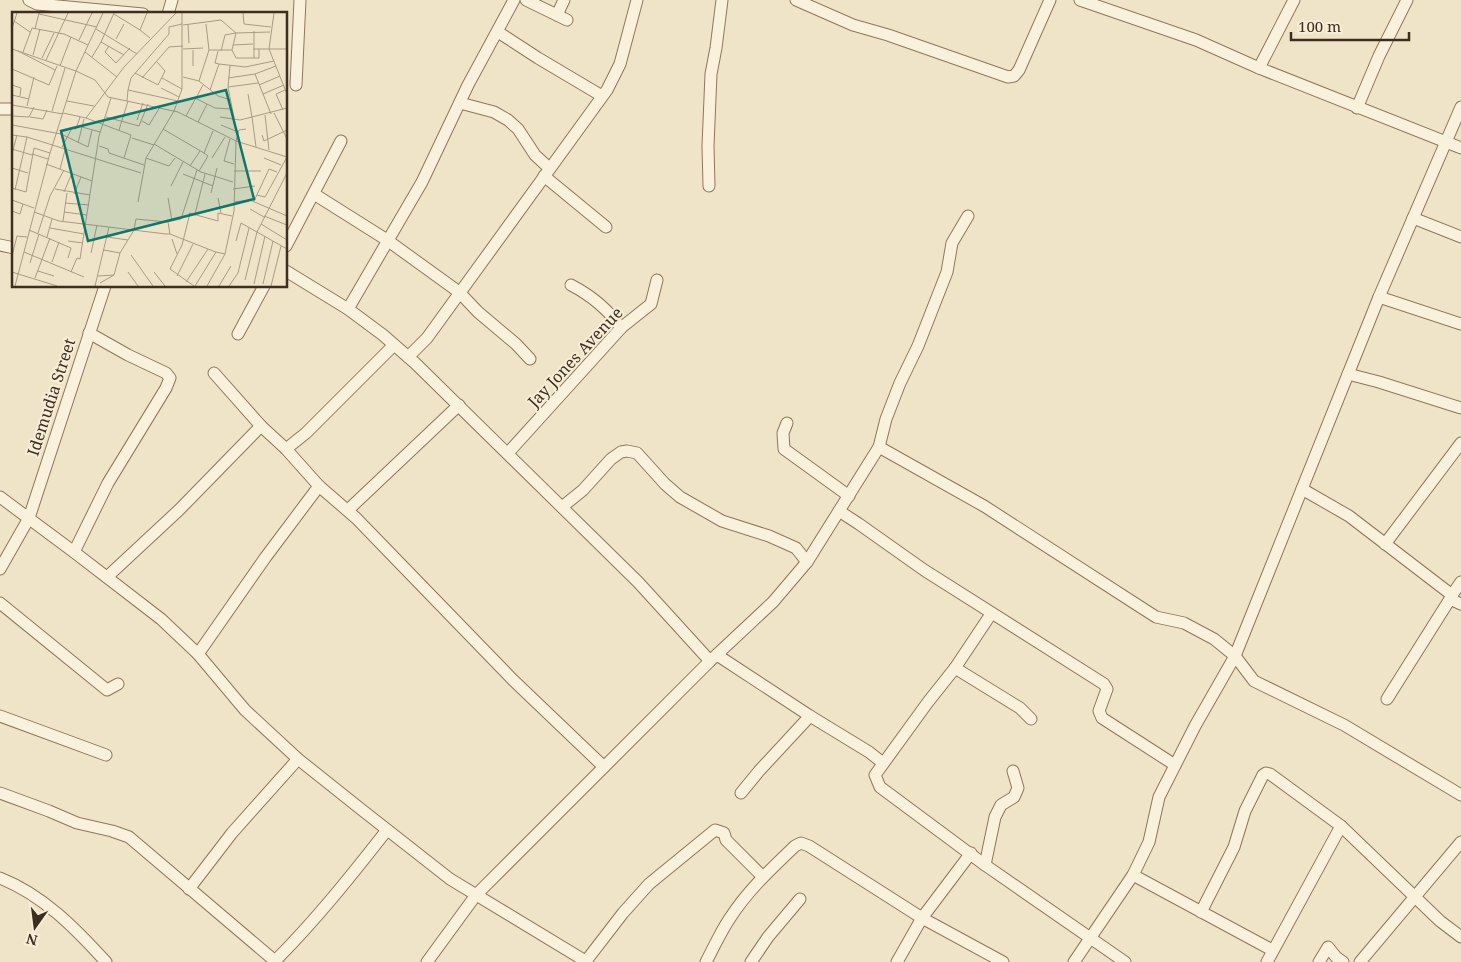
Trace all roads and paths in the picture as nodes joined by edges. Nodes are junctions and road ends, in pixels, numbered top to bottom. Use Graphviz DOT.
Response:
graph roads {
  1 [pos="28,0"];
  2 [pos="300,0"];
  3 [pos="514,0"];
  4 [pos="526,0"];
  5 [pos="564,0"];
  6 [pos="637,0"];
  7 [pos="722,0"];
  8 [pos="796,0"];
  9 [pos="1050,0"];
  10 [pos="1080,0"];
  11 [pos="1294,0"];
  12 [pos="1407,0"];
  13 [pos="121,12"];
  14 [pos="498,32"];
  15 [pos="1259,68"];
  16 [pos="296,85"];
  17 [pos="602,96"];
  18 [pos="460,103"];
  19 [pos="1461,107"];
  20 [pos="1357,108"];
  21 [pos="341,141"];
  22 [pos="1446,141"];
  23 [pos="1461,148"];
  24 [pos="546,172"];
  25 [pos="709,186"];
  26 [pos="314,194"];
  27 [pos="968,216"];
  28 [pos="1413,218"];
  29 [pos="606,227"];
  30 [pos="1461,238"];
  31 [pos="387,240"];
  32 [pos="288,242"];
  33 [pos="288,272"];
  34 [pos="657,280"];
  35 [pos="571,285"];
  36 [pos="104,288"];
  37 [pos="263,288"];
  38 [pos="459,292"];
  39 [pos="1379,297"];
  40 [pos="348,309"];
  41 [pos="1461,324"];
  42 [pos="621,328"];
  43 [pos="89,333"];
  44 [pos="238,334"];
  45 [pos="394,345"];
  46 [pos="408,357"];
  47 [pos="530,359"];
  48 [pos="214,373"];
  49 [pos="1348,374"];
  50 [pos="459,405"];
  51 [pos="1461,408"];
  52 [pos="787,423"];
  53 [pos="261,426"];
  54 [pos="1461,443"];
  55 [pos="879,447"];
  56 [pos="286,449"];
  57 [pos="508,453"];
  58 [pos="319,486"];
  59 [pos="1302,489"];
  60 [pos="849,496"];
  61 [pos="0,497"];
  62 [pos="562,507"];
  63 [pos="348,510"];
  64 [pos="840,512"];
  65 [pos="29,518"];
  66 [pos="1385,544"];
  67 [pos="74,552"];
  68 [pos="807,562"];
  69 [pos="0,569"];
  70 [pos="107,577"];
  71 [pos="1461,582"];
  72 [pos="1451,597"];
  73 [pos="0,603"];
  74 [pos="1461,604"];
  75 [pos="991,614"];
  76 [pos="198,654"];
  77 [pos="1235,656"];
  78 [pos="713,658"];
  79 [pos="955,668"];
  80 [pos="118,684"];
  81 [pos="1387,699"];
  82 [pos="0,716"];
  83 [pos="810,716"];
  84 [pos="1031,719"];
  85 [pos="106,755"];
  86 [pos="298,759"];
  87 [pos="883,763"];
  88 [pos="1175,765"];
  89 [pos="604,767"];
  90 [pos="1013,771"];
  91 [pos="0,793"];
  92 [pos="741,793"];
  93 [pos="1461,795"];
  94 [pos="1341,826"];
  95 [pos="387,830"];
  96 [pos="1461,842"];
  97 [pos="970,853"];
  98 [pos="985,864"];
  99 [pos="1133,875"];
  100 [pos="763,877"];
  101 [pos="0,878"];
  102 [pos="189,889"];
  103 [pos="476,895"];
  104 [pos="1415,896"];
  105 [pos="800,899"];
  106 [pos="1201,912"];
  107 [pos="922,918"];
  108 [pos="1461,937"];
  109 [pos="1089,938"];
  110 [pos="1272,950"];
  111 [pos="106,962"];
  112 [pos="274,962"];
  113 [pos="426,962"];
  114 [pos="587,962"];
  115 [pos="706,962"];
  116 [pos="751,962"];
  117 [pos="897,962"];
  118 [pos="1003,962"];
  119 [pos="1074,962"];
  120 [pos="1125,962"];
  121 [pos="1266,962"];
  122 [pos="1319,962"];
  123 [pos="1343,962"];
  124 [pos="1360,962"];
  1 -- 13 [label="street"];
  2 -- 16 [label="street"];
  3 -- 14 [label="street"];
  4 -- 5 [label="street"];
  6 -- 17 [label="street"];
  7 -- 25 [label="street"];
  8 -- 9 [label="street"];
  10 -- 15 [label="street"];
  11 -- 15 [label="street"];
  12 -- 20 [label="street"];
  14 -- 17 [label="street"];
  14 -- 18 [label="street"];
  15 -- 20 [label="street"];
  17 -- 24 [label="street"];
  18 -- 24 [label="street"];
  18 -- 31 [label="street"];
  19 -- 22 [label="street"];
  20 -- 22 [label="street"];
  21 -- 26 [label="street"];
  22 -- 23 [label="street"];
  22 -- 28 [label="street"];
  24 -- 29 [label="street"];
  24 -- 38 [label="street"];
  26 -- 31 [label="street"];
  26 -- 32 [label="street"];
  27 -- 55 [label="street"];
  28 -- 30 [label="street"];
  28 -- 39 [label="street"];
  31 -- 38 [label="street"];
  31 -- 40 [label="street"];
  33 -- 40 [label="street"];
  34 -- 42 [label="street, Jay Jones Avenue"];
  35 -- 42 [label="street"];
  36 -- 43 [label="street, Idemudia Street"];
  37 -- 44 [label="street"];
  38 -- 46 [label="street"];
  38 -- 47 [label="street"];
  39 -- 41 [label="street"];
  39 -- 49 [label="street"];
  40 -- 45 [label="street"];
  42 -- 57 [label="street, Jay Jones Avenue"];
  43 -- 65 [label="street, Idemudia Street"];
  43 -- 67 [label="street"];
  45 -- 46 [label="street"];
  45 -- 56 [label="street"];
  46 -- 50 [label="street"];
  48 -- 53 [label="street"];
  49 -- 51 [label="street"];
  49 -- 59 [label="street"];
  50 -- 57 [label="street"];
  50 -- 63 [label="street"];
  52 -- 60 [label="street"];
  53 -- 56 [label="street"];
  53 -- 70 [label="street"];
  54 -- 66 [label="street"];
  55 -- 60 [label="street"];
  55 -- 77 [label="street"];
  56 -- 58 [label="street"];
  57 -- 62 [label="street"];
  58 -- 63 [label="street"];
  58 -- 76 [label="street"];
  59 -- 66 [label="street"];
  59 -- 77 [label="street"];
  60 -- 64 [label="street"];
  61 -- 65 [label="street"];
  62 -- 68 [label="street"];
  62 -- 78 [label="street"];
  63 -- 89 [label="street"];
  64 -- 68 [label="street"];
  64 -- 75 [label="street"];
  65 -- 67 [label="street"];
  65 -- 69 [label="street, Idemudia Street"];
  66 -- 72 [label="street"];
  67 -- 70 [label="street"];
  68 -- 78 [label="street"];
  70 -- 76 [label="street"];
  71 -- 72 [label="street"];
  72 -- 74 [label="street"];
  72 -- 81 [label="street"];
  73 -- 80 [label="street"];
  75 -- 79 [label="street"];
  75 -- 88 [label="street"];
  76 -- 86 [label="street"];
  77 -- 88 [label="street"];
  77 -- 93 [label="street"];
  78 -- 83 [label="street"];
  78 -- 89 [label="street"];
  79 -- 84 [label="street"];
  79 -- 87 [label="street"];
  82 -- 85 [label="street"];
  83 -- 87 [label="street"];
  83 -- 92 [label="street"];
  86 -- 95 [label="street"];
  86 -- 102 [label="street"];
  87 -- 97 [label="street"];
  88 -- 99 [label="street"];
  89 -- 103 [label="street"];
  90 -- 98 [label="street"];
  91 -- 102 [label="street"];
  94 -- 104 [label="street"];
  94 -- 106 [label="street"];
  94 -- 110 [label="street"];
  95 -- 103 [label="street"];
  95 -- 112 [label="street"];
  96 -- 104 [label="street"];
  97 -- 98 [label="street"];
  97 -- 107 [label="street"];
  98 -- 109 [label="street"];
  99 -- 106 [label="street"];
  99 -- 109 [label="street"];
  100 -- 107 [label="street"];
  100 -- 114 [label="street"];
  100 -- 115 [label="street"];
  101 -- 111 [label="street"];
  102 -- 112 [label="street"];
  103 -- 113 [label="street"];
  103 -- 114 [label="street"];
  104 -- 108 [label="street"];
  104 -- 124 [label="street"];
  105 -- 116 [label="street"];
  106 -- 110 [label="street"];
  107 -- 117 [label="street"];
  107 -- 118 [label="street"];
  109 -- 119 [label="street"];
  109 -- 120 [label="street"];
  110 -- 121 [label="street"];
  122 -- 123 [label="street"];
}
